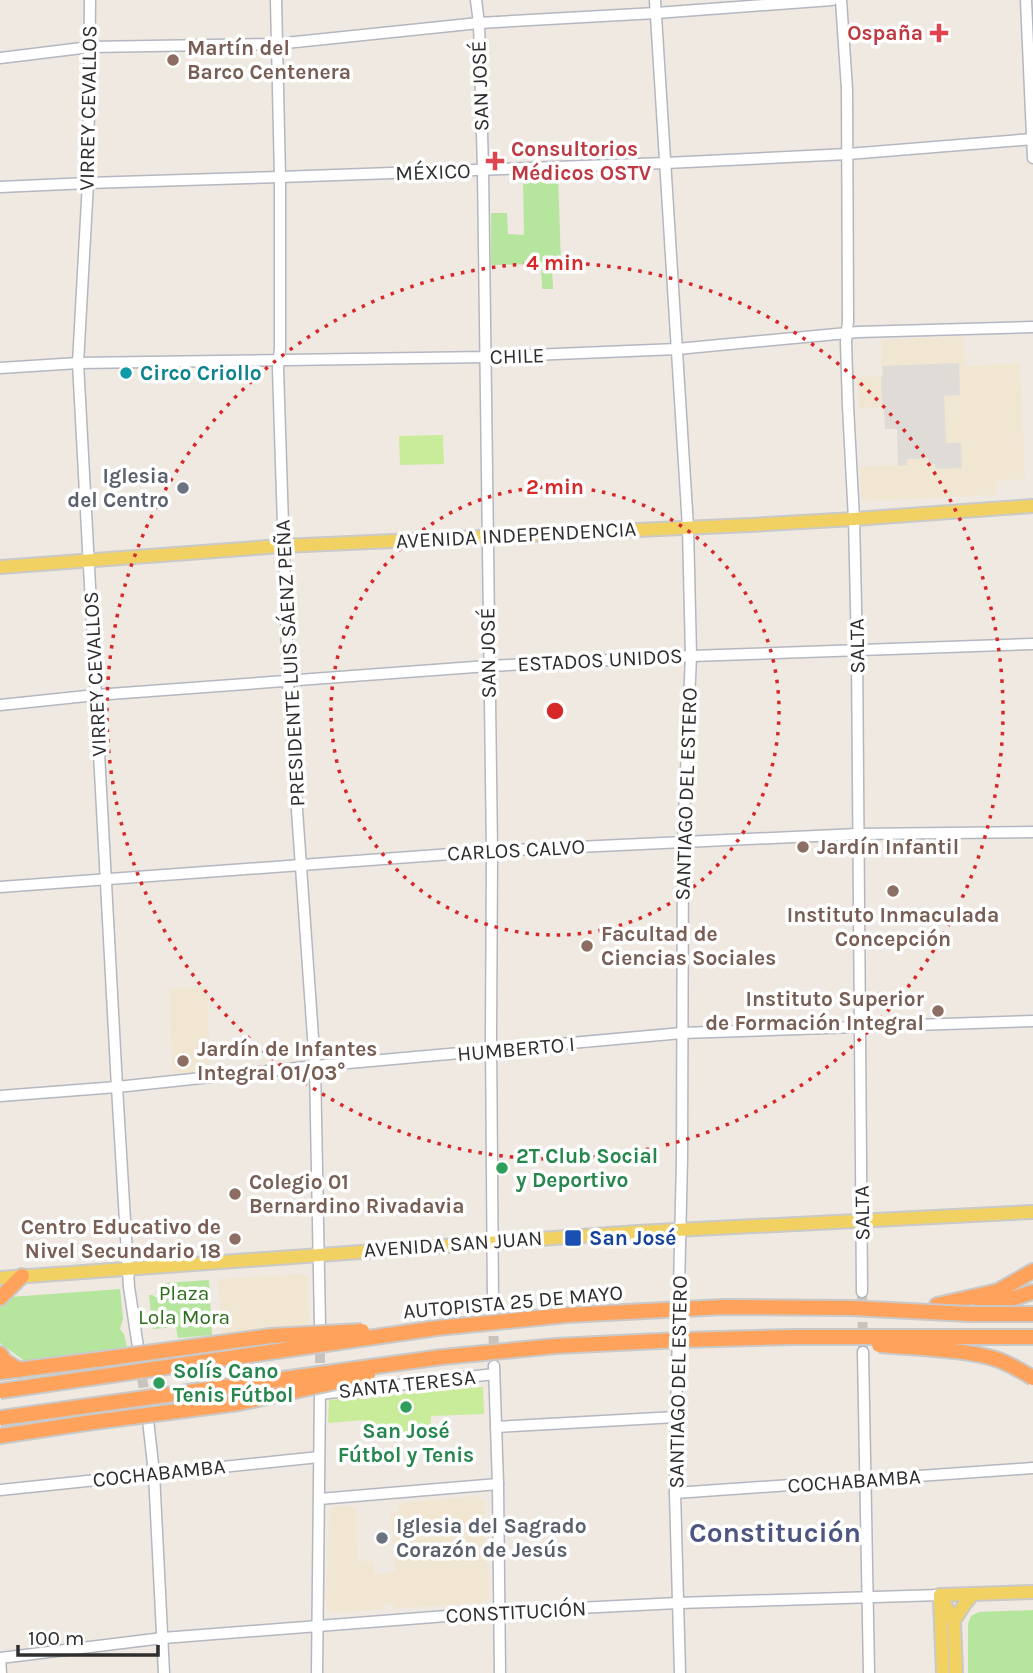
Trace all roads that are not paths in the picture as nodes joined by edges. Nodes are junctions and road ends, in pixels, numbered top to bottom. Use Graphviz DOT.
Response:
graph roads {
  1 [pos="90,0"];
  2 [pos="276,0"];
  3 [pos="476,0"];
  4 [pos="655,0"];
  5 [pos="832,0"];
  6 [pos="841,0"];
  7 [pos="1026,0"];
  8 [pos="656,13"];
  9 [pos="479,23"];
  10 [pos="276,44"];
  11 [pos="90,47"];
  12 [pos="0,58"];
  13 [pos="1033,139"];
  14 [pos="848,154"];
  15 [pos="1033,158"];
  16 [pos="666,163"];
  17 [pos="483,170"];
  18 [pos="280,177"];
  19 [pos="88,183"];
  20 [pos="0,187"];
  21 [pos="1033,327"];
  22 [pos="847,332"];
  23 [pos="677,349"];
  24 [pos="485,357"];
  25 [pos="279,360"];
  26 [pos="78,363"];
  27 [pos="0,368"];
  28 [pos="1033,506"];
  29 [pos="854,519"];
  30 [pos="688,527"];
  31 [pos="487,536"];
  32 [pos="282,546"];
  33 [pos="88,561"];
  34 [pos="0,567"];
  35 [pos="1033,644"];
  36 [pos="857,650"];
  37 [pos="691,656"];
  38 [pos="488,666"];
  39 [pos="288,682"];
  40 [pos="96,695"];
  41 [pos="0,705"];
  42 [pos="1033,832"];
  43 [pos="858,834"];
  44 [pos="682,841"];
  45 [pos="492,851"];
  46 [pos="302,864"];
  47 [pos="106,879"];
  48 [pos="0,887"];
  49 [pos="1033,1021"];
  50 [pos="860,1026"];
  51 [pos="682,1033"];
  52 [pos="491,1051"];
  53 [pos="314,1066"];
  54 [pos="117,1087"];
  55 [pos="0,1096"];
  56 [pos="1033,1212"];
  57 [pos="862,1220"];
  58 [pos="680,1230"];
  59 [pos="492,1241"];
  60 [pos="319,1254"];
  61 [pos="128,1268"];
  62 [pos="1033,1271"];
  63 [pos="22,1276"];
  64 [pos="0,1278"];
  65 [pos="862,1292"];
  66 [pos="1033,1292"];
  67 [pos="0,1298"];
  68 [pos="937,1305"];
  69 [pos="493,1306"];
  70 [pos="850,1308"];
  71 [pos="1033,1314"];
  72 [pos="320,1326"];
  73 [pos="437,1328"];
  74 [pos="794,1337"];
  75 [pos="1033,1337"];
  76 [pos="138,1347"];
  77 [pos="863,1352"];
  78 [pos="0,1354"];
  79 [pos="442,1357"];
  80 [pos="19,1370"];
  81 [pos="0,1372"];
  82 [pos="1033,1378"];
  83 [pos="0,1391"];
  84 [pos="676,1417"];
  85 [pos="0,1418"];
  86 [pos="148,1420"];
  87 [pos="496,1427"];
  88 [pos="0,1436"];
  89 [pos="319,1457"];
  90 [pos="1033,1468"];
  91 [pos="154,1473"];
  92 [pos="865,1480"];
  93 [pos="498,1484"];
  94 [pos="0,1490"];
  95 [pos="676,1493"];
  96 [pos="319,1499"];
  97 [pos="1033,1592"];
  98 [pos="973,1594"];
  99 [pos="940,1595"];
  100 [pos="867,1597"];
  101 [pos="678,1603"];
  102 [pos="498,1612"];
  103 [pos="954,1621"];
  104 [pos="318,1625"];
  105 [pos="163,1638"];
  106 [pos="0,1658"];
  107 [pos="1,1673"];
  108 [pos="164,1673"];
  109 [pos="317,1673"];
  110 [pos="500,1673"];
  111 [pos="680,1673"];
  112 [pos="869,1673"];
  113 [pos="943,1673"];
  114 [pos="956,1673"];
  1 -- 11 [label="street, VIRREY CEVALLOS"];
  2 -- 10 [label="street, PRESIDENTE LUIS SÁENZ PEÑA"];
  3 -- 9 [label="street, SAN JOSÉ"];
  4 -- 8 [label="street, SANTIAGO DEL ESTERO"];
  5 -- 8 [label="street"];
  6 -- 14 [label="street, SALTA"];
  7 -- 13 [label="street"];
  8 -- 9 [label="street"];
  8 -- 16 [label="street, SANTIAGO DEL ESTERO"];
  9 -- 10 [label="street"];
  9 -- 17 [label="street, SAN JOSÉ"];
  10 -- 11 [label="street"];
  10 -- 18 [label="street, PRESIDENTE LUIS SÁENZ PEÑA"];
  11 -- 12 [label="street"];
  11 -- 19 [label="street, VIRREY CEVALLOS"];
  13 -- 14 [label="street, MÉXICO"];
  13 -- 15 [label="street"];
  14 -- 16 [label="street, MÉXICO"];
  14 -- 22 [label="street, SALTA"];
  16 -- 17 [label="street, MÉXICO"];
  16 -- 23 [label="street, SANTIAGO DEL ESTERO"];
  17 -- 18 [label="street, MÉXICO"];
  17 -- 24 [label="street, SAN JOSÉ"];
  18 -- 19 [label="street, MÉXICO"];
  18 -- 25 [label="street, PRESIDENTE LUIS SÁENZ PEÑA"];
  19 -- 20 [label="street, MÉXICO"];
  19 -- 26 [label="street, VIRREY CEVALLOS"];
  21 -- 22 [label="street, CHILE"];
  22 -- 23 [label="street, CHILE"];
  22 -- 29 [label="street, SALTA"];
  23 -- 24 [label="street, CHILE"];
  23 -- 30 [label="street, SANTIAGO DEL ESTERO"];
  24 -- 25 [label="street, CHILE"];
  24 -- 31 [label="street, SAN JOSÉ"];
  25 -- 26 [label="street, CHILE"];
  25 -- 32 [label="street, PRESIDENTE LUIS SÁENZ PEÑA"];
  26 -- 27 [label="street, CHILE"];
  26 -- 33 [label="street, VIRREY CEVALLOS"];
  28 -- 29 [label="main road, AVENIDA INDEPENDENCIA"];
  29 -- 30 [label="main road, AVENIDA INDEPENDENCIA"];
  29 -- 36 [label="street, SALTA"];
  30 -- 31 [label="main road, AVENIDA INDEPENDENCIA"];
  30 -- 37 [label="street, SANTIAGO DEL ESTERO"];
  31 -- 32 [label="main road, AVENIDA INDEPENDENCIA"];
  31 -- 38 [label="street, SAN JOSÉ"];
  32 -- 33 [label="main road, AVENIDA INDEPENDENCIA"];
  32 -- 39 [label="street, PRESIDENTE LUIS SÁENZ PEÑA"];
  33 -- 34 [label="main road, AVENIDA INDEPENDENCIA"];
  33 -- 40 [label="street, VIRREY CEVALLOS"];
  35 -- 36 [label="street, ESTADOS UNIDOS"];
  36 -- 37 [label="street, ESTADOS UNIDOS"];
  36 -- 43 [label="street, SALTA"];
  37 -- 38 [label="street, ESTADOS UNIDOS"];
  37 -- 44 [label="street, SANTIAGO DEL ESTERO"];
  38 -- 39 [label="street, ESTADOS UNIDOS"];
  38 -- 45 [label="street, SAN JOSÉ"];
  39 -- 40 [label="street, ESTADOS UNIDOS"];
  39 -- 46 [label="street, PRESIDENTE LUIS SÁENZ PEÑA"];
  40 -- 41 [label="street, ESTADOS UNIDOS"];
  40 -- 47 [label="street, VIRREY CEVALLOS"];
  42 -- 43 [label="street, CARLOS CALVO"];
  43 -- 44 [label="street, CARLOS CALVO"];
  43 -- 50 [label="street, SALTA"];
  44 -- 45 [label="street, CARLOS CALVO"];
  44 -- 51 [label="street, SANTIAGO DEL ESTERO"];
  45 -- 46 [label="street, CARLOS CALVO"];
  45 -- 52 [label="street, SAN JOSÉ"];
  46 -- 47 [label="street, CARLOS CALVO"];
  46 -- 53 [label="street, PRESIDENTE LUIS SÁENZ PEÑA"];
  47 -- 48 [label="street, CARLOS CALVO"];
  47 -- 54 [label="street, VIRREY CEVALLOS"];
  49 -- 50 [label="street, HUMBERTO I"];
  50 -- 51 [label="street, HUMBERTO I"];
  50 -- 57 [label="street, SALTA"];
  51 -- 52 [label="street, HUMBERTO I"];
  51 -- 58 [label="street, SANTIAGO DEL ESTERO"];
  52 -- 53 [label="street, HUMBERTO I"];
  52 -- 59 [label="street, SAN JOSÉ"];
  53 -- 54 [label="street, HUMBERTO I"];
  53 -- 60 [label="street, PRESIDENTE LUIS SÁENZ PEÑA"];
  54 -- 55 [label="street, HUMBERTO I"];
  54 -- 61 [label="street, VIRREY CEVALLOS"];
  56 -- 57 [label="main road, AVENIDA SAN JUAN"];
  57 -- 58 [label="main road, AVENIDA SAN JUAN"];
  57 -- 65 [label="street, SALTA"];
  58 -- 59 [label="main road, AVENIDA SAN JUAN"];
  58 -- 84 [label="street, SANTIAGO DEL ESTERO"];
  59 -- 60 [label="main road, AVENIDA SAN JUAN"];
  59 -- 69 [label="street, SAN JOSÉ"];
  60 -- 61 [label="main road, AVENIDA SAN JUAN"];
  60 -- 72 [label="street, PRESIDENTE LUIS SÁENZ PEÑA"];
  61 -- 63 [label="main road, AVENIDA SAN JUAN"];
  61 -- 76 [label="street, VIRREY CEVALLOS"];
  62 -- 68 [label="highway"];
  63 -- 64 [label="main road, AVENIDA SAN JUAN"];
  63 -- 67 [label="highway"];
  66 -- 68 [label="highway"];
  68 -- 70 [label="highway, bridge"];
  70 -- 71 [label="highway, AUTOPISTA 25 DE MAYO, bridge"];
  70 -- 73 [label="highway, AUTOPISTA 25 DE MAYO, bridge"];
  73 -- 80 [label="highway, bridge"];
  73 -- 83 [label="highway, AUTOPISTA 25 DE MAYO, bridge"];
  74 -- 75 [label="highway, bridge"];
  74 -- 79 [label="highway, bridge"];
  74 -- 82 [label="highway, bridge"];
  77 -- 92 [label="street"];
  78 -- 80 [label="highway"];
  79 -- 85 [label="highway, bridge"];
  79 -- 88 [label="highway, bridge"];
  80 -- 81 [label="highway"];
  84 -- 87 [label="street"];
  84 -- 95 [label="street, SANTIAGO DEL ESTERO"];
  86 -- 91 [label="street"];
  87 -- 89 [label="street, SANTA TERESA"];
  87 -- 93 [label="street"];
  89 -- 91 [label="street, COCHABAMBA"];
  89 -- 96 [label="street"];
  90 -- 92 [label="street, COCHABAMBA"];
  91 -- 94 [label="street, COCHABAMBA"];
  91 -- 105 [label="street"];
  92 -- 95 [label="street, COCHABAMBA"];
  92 -- 100 [label="street"];
  93 -- 96 [label="street"];
  93 -- 102 [label="street"];
  95 -- 101 [label="street, SANTIAGO DEL ESTERO"];
  96 -- 104 [label="street"];
  97 -- 98 [label="main road, CONSTITUCIÓN"];
  98 -- 99 [label="main road, CONSTITUCIÓN"];
  98 -- 103 [label="main road"];
  99 -- 100 [label="street, CONSTITUCIÓN"];
  99 -- 103 [label="main road"];
  99 -- 113 [label="main road"];
  100 -- 101 [label="street, CONSTITUCIÓN"];
  100 -- 112 [label="street"];
  101 -- 102 [label="street, CONSTITUCIÓN"];
  101 -- 111 [label="street, SANTIAGO DEL ESTERO"];
  102 -- 104 [label="street, CONSTITUCIÓN"];
  102 -- 110 [label="street"];
  103 -- 114 [label="main road"];
  104 -- 105 [label="street, CONSTITUCIÓN"];
  104 -- 109 [label="street"];
  105 -- 106 [label="street, CONSTITUCIÓN"];
  105 -- 108 [label="street"];
  106 -- 107 [label="street"];
}
